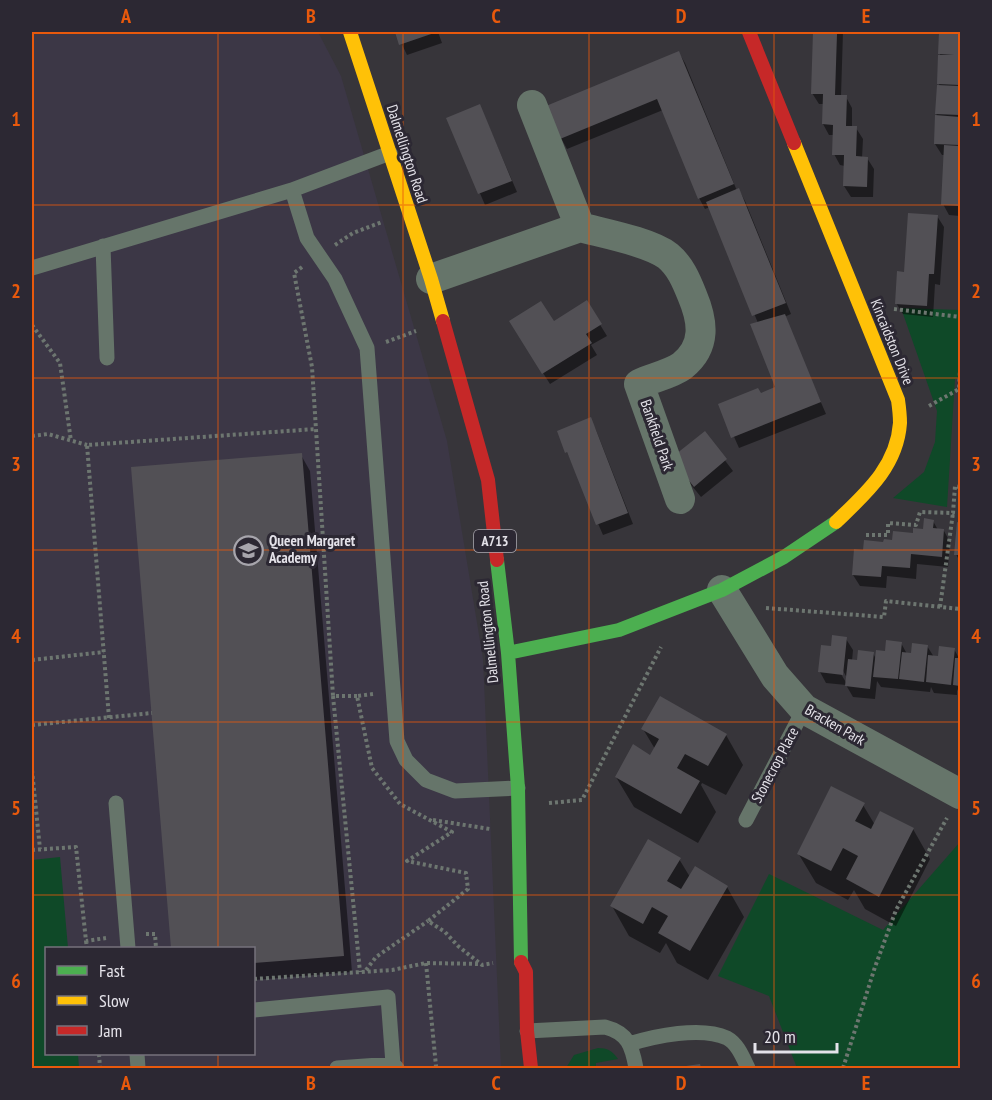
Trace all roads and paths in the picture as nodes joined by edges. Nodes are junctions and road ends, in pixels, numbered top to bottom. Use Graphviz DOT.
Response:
graph roads {
  1 [pos="350,32"];
  2 [pos="748,32"];
  3 [pos="532,105"];
  4 [pos="390,153"];
  5 [pos="292,190"];
  6 [pos="409,213"];
  7 [pos="580,227"];
  8 [pos="103,246"];
  9 [pos="318,256"];
  10 [pos="32,268"];
  11 [pos="431,279"];
  12 [pos="960,317"];
  13 [pos="865,319"];
  14 [pos="442,322"];
  15 [pos="32,325"];
  16 [pos="367,348"];
  17 [pos="107,358"];
  18 [pos="960,370"];
  19 [pos="959,389"];
  20 [pos="900,423"];
  21 [pos="316,429"];
  22 [pos="32,436"];
  23 [pos="70,441"];
  24 [pos="87,445"];
  25 [pos="960,487"];
  26 [pos="680,499"];
  27 [pos="845,513"];
  28 [pos="953,513"];
  29 [pos="722,590"];
  30 [pos="940,607"];
  31 [pos="960,609"];
  32 [pos="662,646"];
  33 [pos="104,652"];
  34 [pos="508,653"];
  35 [pos="32,660"];
  36 [pos="394,692"];
  37 [pos="333,696"];
  38 [pos="357,696"];
  39 [pos="804,709"];
  40 [pos="152,713"];
  41 [pos="109,718"];
  42 [pos="32,725"];
  43 [pos="32,770"];
  44 [pos="518,788"];
  45 [pos="960,794"];
  46 [pos="116,803"];
  47 [pos="519,806"];
  48 [pos="429,819"];
  49 [pos="746,820"];
  50 [pos="520,833"];
  51 [pos="40,849"];
  52 [pos="32,850"];
  53 [pos="428,921"];
  54 [pos="86,941"];
  55 [pos="127,942"];
  56 [pos="87,947"];
  57 [pos="520,960"];
  58 [pos="426,963"];
  59 [pos="482,964"];
  60 [pos="362,971"];
  61 [pos="255,979"];
  62 [pos="255,1010"];
  63 [pos="527,1031"];
  64 [pos="629,1044"];
  65 [pos="395,1066"];
  66 [pos="337,1068"];
  67 [pos="434,1068"];
  68 [pos="531,1068"];
  69 [pos="636,1068"];
  70 [pos="748,1068"];
  71 [pos="843,1068"];
  1 -- 4 [label="main road, Dalmellington Road / A713"];
  2 -- 13 [label="main road, Kincaidston Drive"];
  3 -- 7 [label="street"];
  4 -- 5 [label="lane"];
  4 -- 6 [label="main road, Dalmellington Road / A713"];
  5 -- 8 [label="lane"];
  5 -- 9 [label="lane"];
  6 -- 9 [label="path"];
  6 -- 11 [label="main road, Dalmellington Road / A713"];
  7 -- 11 [label="street"];
  7 -- 26 [label="street, Bankfield Park"];
  8 -- 10 [label="lane"];
  8 -- 17 [label="lane"];
  9 -- 16 [label="lane"];
  9 -- 21 [label="path"];
  11 -- 14 [label="main road, Dalmellington Road / A713"];
  12 -- 13 [label="path"];
  13 -- 20 [label="main road, Kincaidston Drive"];
  14 -- 16 [label="path"];
  14 -- 34 [label="main road, Dalmellington Road / A713"];
  15 -- 23 [label="path"];
  16 -- 36 [label="lane"];
  18 -- 19 [label="path"];
  19 -- 20 [label="path"];
  20 -- 27 [label="main road, Kincaidston Drive"];
  21 -- 24 [label="path"];
  21 -- 37 [label="path"];
  22 -- 23 [label="path"];
  23 -- 24 [label="path"];
  24 -- 33 [label="path"];
  25 -- 28 [label="path"];
  27 -- 28 [label="path"];
  27 -- 29 [label="main road, Kincaidston Drive"];
  28 -- 30 [label="path"];
  29 -- 30 [label="path"];
  29 -- 34 [label="main road, Kincaidston Drive"];
  29 -- 39 [label="street, Bracken Park"];
  30 -- 31 [label="path"];
  32 -- 47 [label="path"];
  33 -- 35 [label="path"];
  33 -- 41 [label="path"];
  34 -- 44 [label="main road, Dalmellington Road / A713"];
  36 -- 38 [label="path"];
  36 -- 44 [label="lane"];
  37 -- 38 [label="path"];
  37 -- 60 [label="path"];
  38 -- 48 [label="path"];
  39 -- 45 [label="street, Bracken Park"];
  39 -- 49 [label="lane, Stonecrop Place"];
  40 -- 41 [label="path"];
  41 -- 42 [label="path"];
  43 -- 51 [label="path"];
  44 -- 47 [label="main road, Dalmellington Road / A713"];
  45 -- 71 [label="path"];
  46 -- 55 [label="lane"];
  47 -- 50 [label="main road, Dalmellington Road / A713"];
  48 -- 50 [label="path"];
  48 -- 53 [label="path"];
  50 -- 57 [label="main road, Dalmellington Road / A713"];
  51 -- 52 [label="path"];
  51 -- 54 [label="path"];
  53 -- 59 [label="path"];
  53 -- 60 [label="path"];
  54 -- 55 [label="path"];
  54 -- 56 [label="path"];
  57 -- 59 [label="path"];
  57 -- 63 [label="main road, Dalmellington Road / A713"];
  58 -- 59 [label="path"];
  58 -- 60 [label="path"];
  58 -- 67 [label="path"];
  60 -- 61 [label="path"];
  62 -- 65 [label="lane"];
  63 -- 64 [label="lane"];
  63 -- 68 [label="main road, Dalmellington Road / A713"];
  64 -- 69 [label="lane"];
  64 -- 70 [label="lane"];
  65 -- 66 [label="lane"];
}
